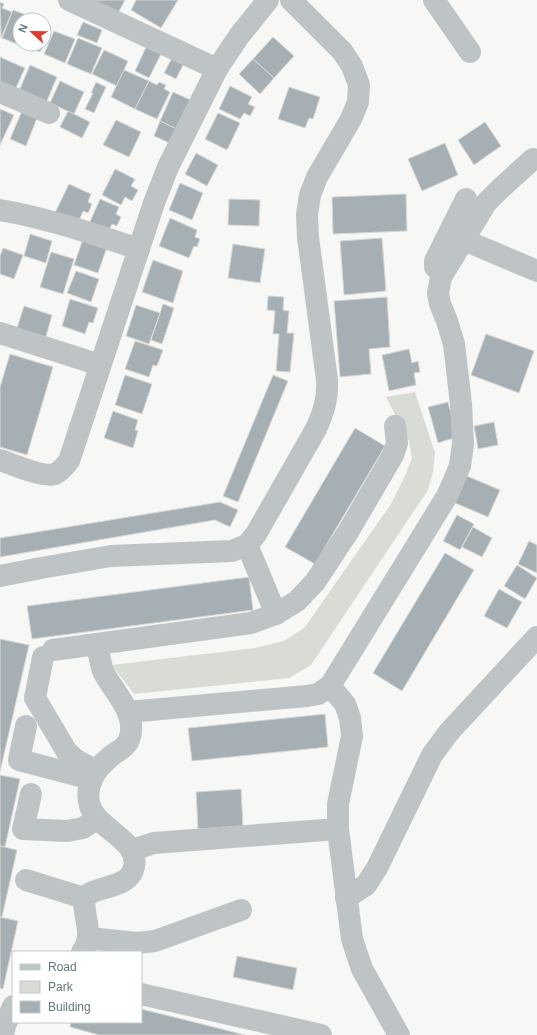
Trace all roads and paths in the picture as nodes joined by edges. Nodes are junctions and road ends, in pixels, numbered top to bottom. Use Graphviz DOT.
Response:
graph roads {
  1 [pos="69,0"];
  2 [pos="268,0"];
  3 [pos="434,0"];
  4 [pos="294,1"];
  5 [pos="470,52"];
  6 [pos="217,69"];
  7 [pos="0,92"];
  8 [pos="49,113"];
  9 [pos="533,160"];
  10 [pos="466,199"];
  11 [pos="0,210"];
  12 [pos="464,240"];
  13 [pos="139,248"];
  14 [pos="537,271"];
  15 [pos="441,277"];
  16 [pos="0,333"];
  17 [pos="100,365"];
  18 [pos="395,426"];
  19 [pos="0,460"];
  20 [pos="247,545"];
  21 [pos="0,576"];
  22 [pos="276,614"];
  23 [pos="537,637"];
  24 [pos="97,644"];
  25 [pos="330,686"];
  26 [pos="128,712"];
  27 [pos="26,726"];
  28 [pos="94,775"];
  29 [pos="31,794"];
  30 [pos="96,819"];
  31 [pos="338,829"];
  32 [pos="132,850"];
  33 [pos="26,880"];
  34 [pos="84,898"];
  35 [pos="346,898"];
  36 [pos="241,910"];
  37 [pos="85,945"];
  38 [pos="142,994"];
  39 [pos="12,1008"];
  40 [pos="3,1035"];
  41 [pos="321,1035"];
  42 [pos="399,1035"];
  1 -- 6 [label="street"];
  2 -- 6 [label="street"];
  3 -- 5 [label="street"];
  4 -- 20 [label="street"];
  6 -- 13 [label="street"];
  7 -- 8 [label="street"];
  9 -- 12 [label="street"];
  10 -- 15 [label="street"];
  11 -- 13 [label="street"];
  12 -- 14 [label="street"];
  12 -- 15 [label="street"];
  13 -- 17 [label="street"];
  15 -- 25 [label="street"];
  16 -- 17 [label="street"];
  17 -- 19 [label="street"];
  18 -- 22 [label="street"];
  20 -- 21 [label="street"];
  20 -- 22 [label="street"];
  22 -- 24 [label="street"];
  23 -- 35 [label="street"];
  24 -- 26 [label="street"];
  24 -- 28 [label="street"];
  25 -- 26 [label="street"];
  25 -- 31 [label="street"];
  26 -- 28 [label="street"];
  27 -- 28 [label="street"];
  28 -- 30 [label="street"];
  29 -- 30 [label="street"];
  30 -- 32 [label="street"];
  31 -- 32 [label="street"];
  31 -- 35 [label="street"];
  32 -- 34 [label="street"];
  33 -- 34 [label="street"];
  34 -- 37 [label="street"];
  35 -- 42 [label="street"];
  36 -- 37 [label="street"];
  38 -- 41 [label="street"];
  39 -- 40 [label="street"];
}
